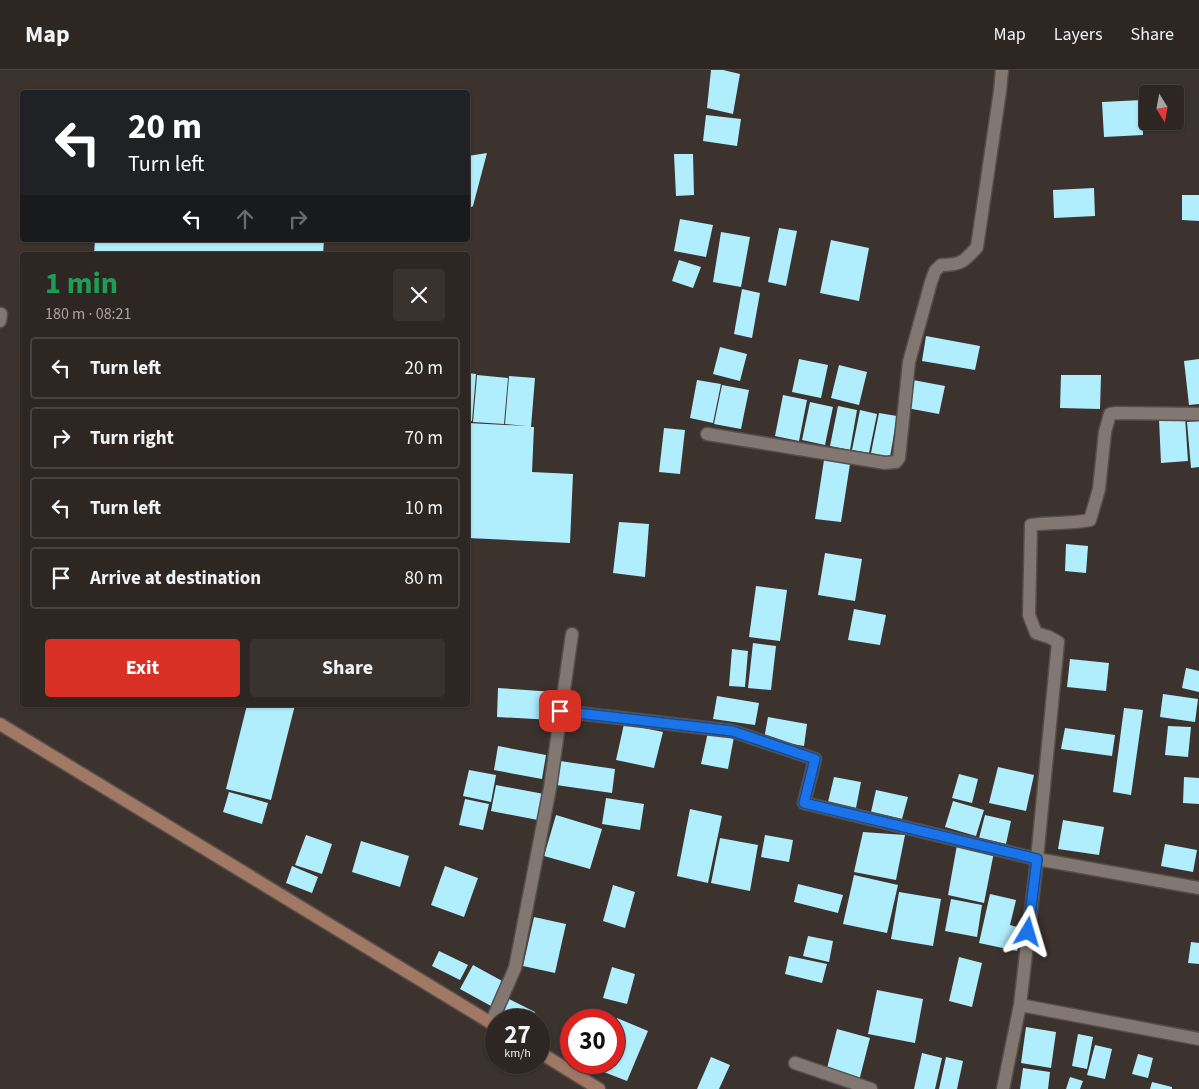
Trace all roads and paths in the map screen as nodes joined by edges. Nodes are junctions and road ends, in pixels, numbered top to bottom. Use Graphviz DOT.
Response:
graph roads {
  1 [pos="1002,70"];
  2 [pos="1199,414"];
  3 [pos="706,434"];
  4 [pos="572,634"];
  5 [pos="560,711"];
  6 [pos="0,724"];
  7 [pos="1037,859"];
  8 [pos="1199,888"];
  9 [pos="1020,1005"];
  10 [pos="500,1009"];
  11 [pos="485,1020"];
  12 [pos="1199,1039"];
  13 [pos="550,1059"];
  14 [pos="795,1063"];
  15 [pos="599,1089"];
  16 [pos="871,1089"];
  17 [pos="1003,1089"];
  1 -- 3 [label="street"];
  2 -- 7 [label="street"];
  4 -- 5 [label="street"];
  5 -- 7 [label="street"];
  5 -- 10 [label="street"];
  6 -- 11 [label="street"];
  7 -- 8 [label="street"];
  7 -- 9 [label="street"];
  9 -- 12 [label="street"];
  9 -- 17 [label="street"];
  13 -- 15 [label="street"];
  14 -- 16 [label="street"];
}
